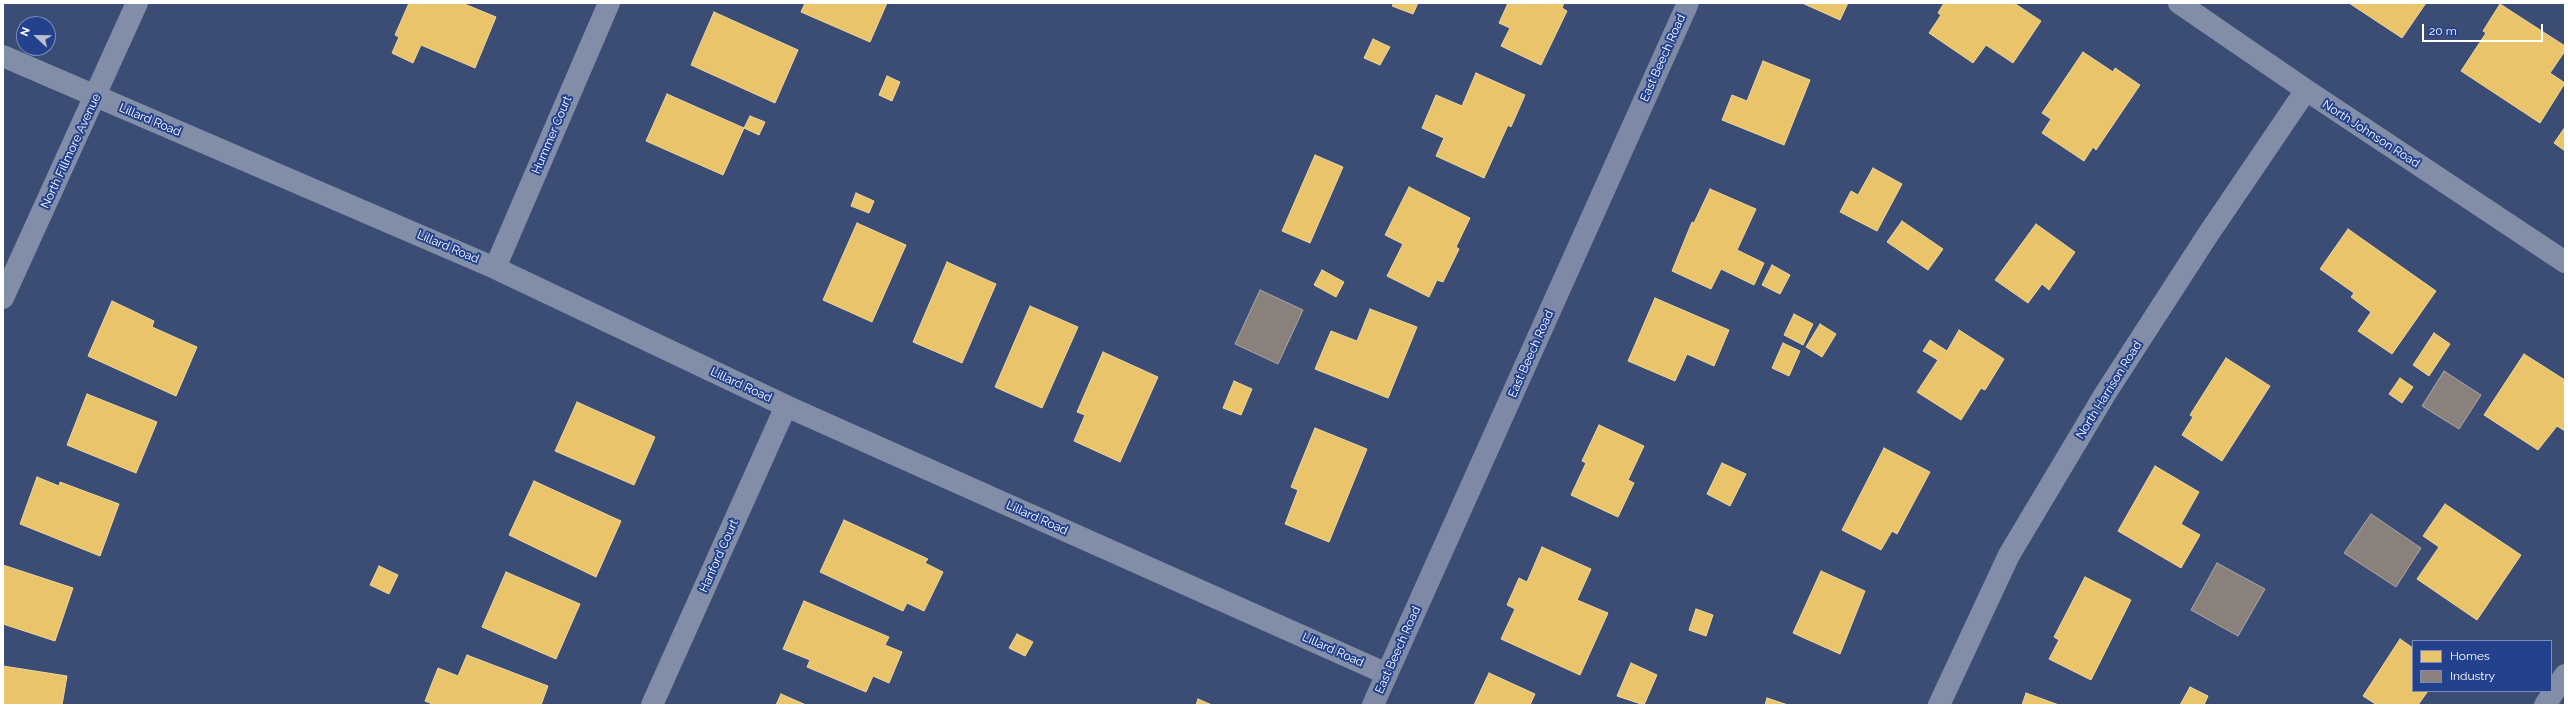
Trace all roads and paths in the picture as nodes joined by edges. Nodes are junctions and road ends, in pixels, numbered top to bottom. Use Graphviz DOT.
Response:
graph roads {
  1 [pos="137,3"];
  2 [pos="609,3"];
  3 [pos="1688,3"];
  4 [pos="2179,3"];
  5 [pos="3,56"];
  6 [pos="2306,90"];
  7 [pos="96,96"];
  8 [pos="2565,262"];
  9 [pos="495,268"];
  10 [pos="3,298"];
  11 [pos="786,406"];
  12 [pos="1387,674"];
  13 [pos="2565,675"];
  14 [pos="652,705"];
  15 [pos="1373,705"];
  16 [pos="1939,705"];
  17 [pos="2545,705"];
  1 -- 7 [label="street, North Fillmore Avenue"];
  2 -- 9 [label="street, Hummer Court"];
  3 -- 12 [label="street, East Beech Road"];
  4 -- 6 [label="street, North Johnson Road"];
  5 -- 7 [label="street, Lillard Road"];
  6 -- 8 [label="street, North Johnson Road"];
  6 -- 16 [label="street, North Harrison Road"];
  7 -- 9 [label="street, Lillard Road"];
  7 -- 10 [label="street, North Fillmore Avenue"];
  9 -- 11 [label="street, Lillard Road"];
  11 -- 12 [label="street, Lillard Road"];
  11 -- 14 [label="street, Hanford Court"];
  12 -- 15 [label="street, East Beech Road"];
  13 -- 17 [label="street"];
}
